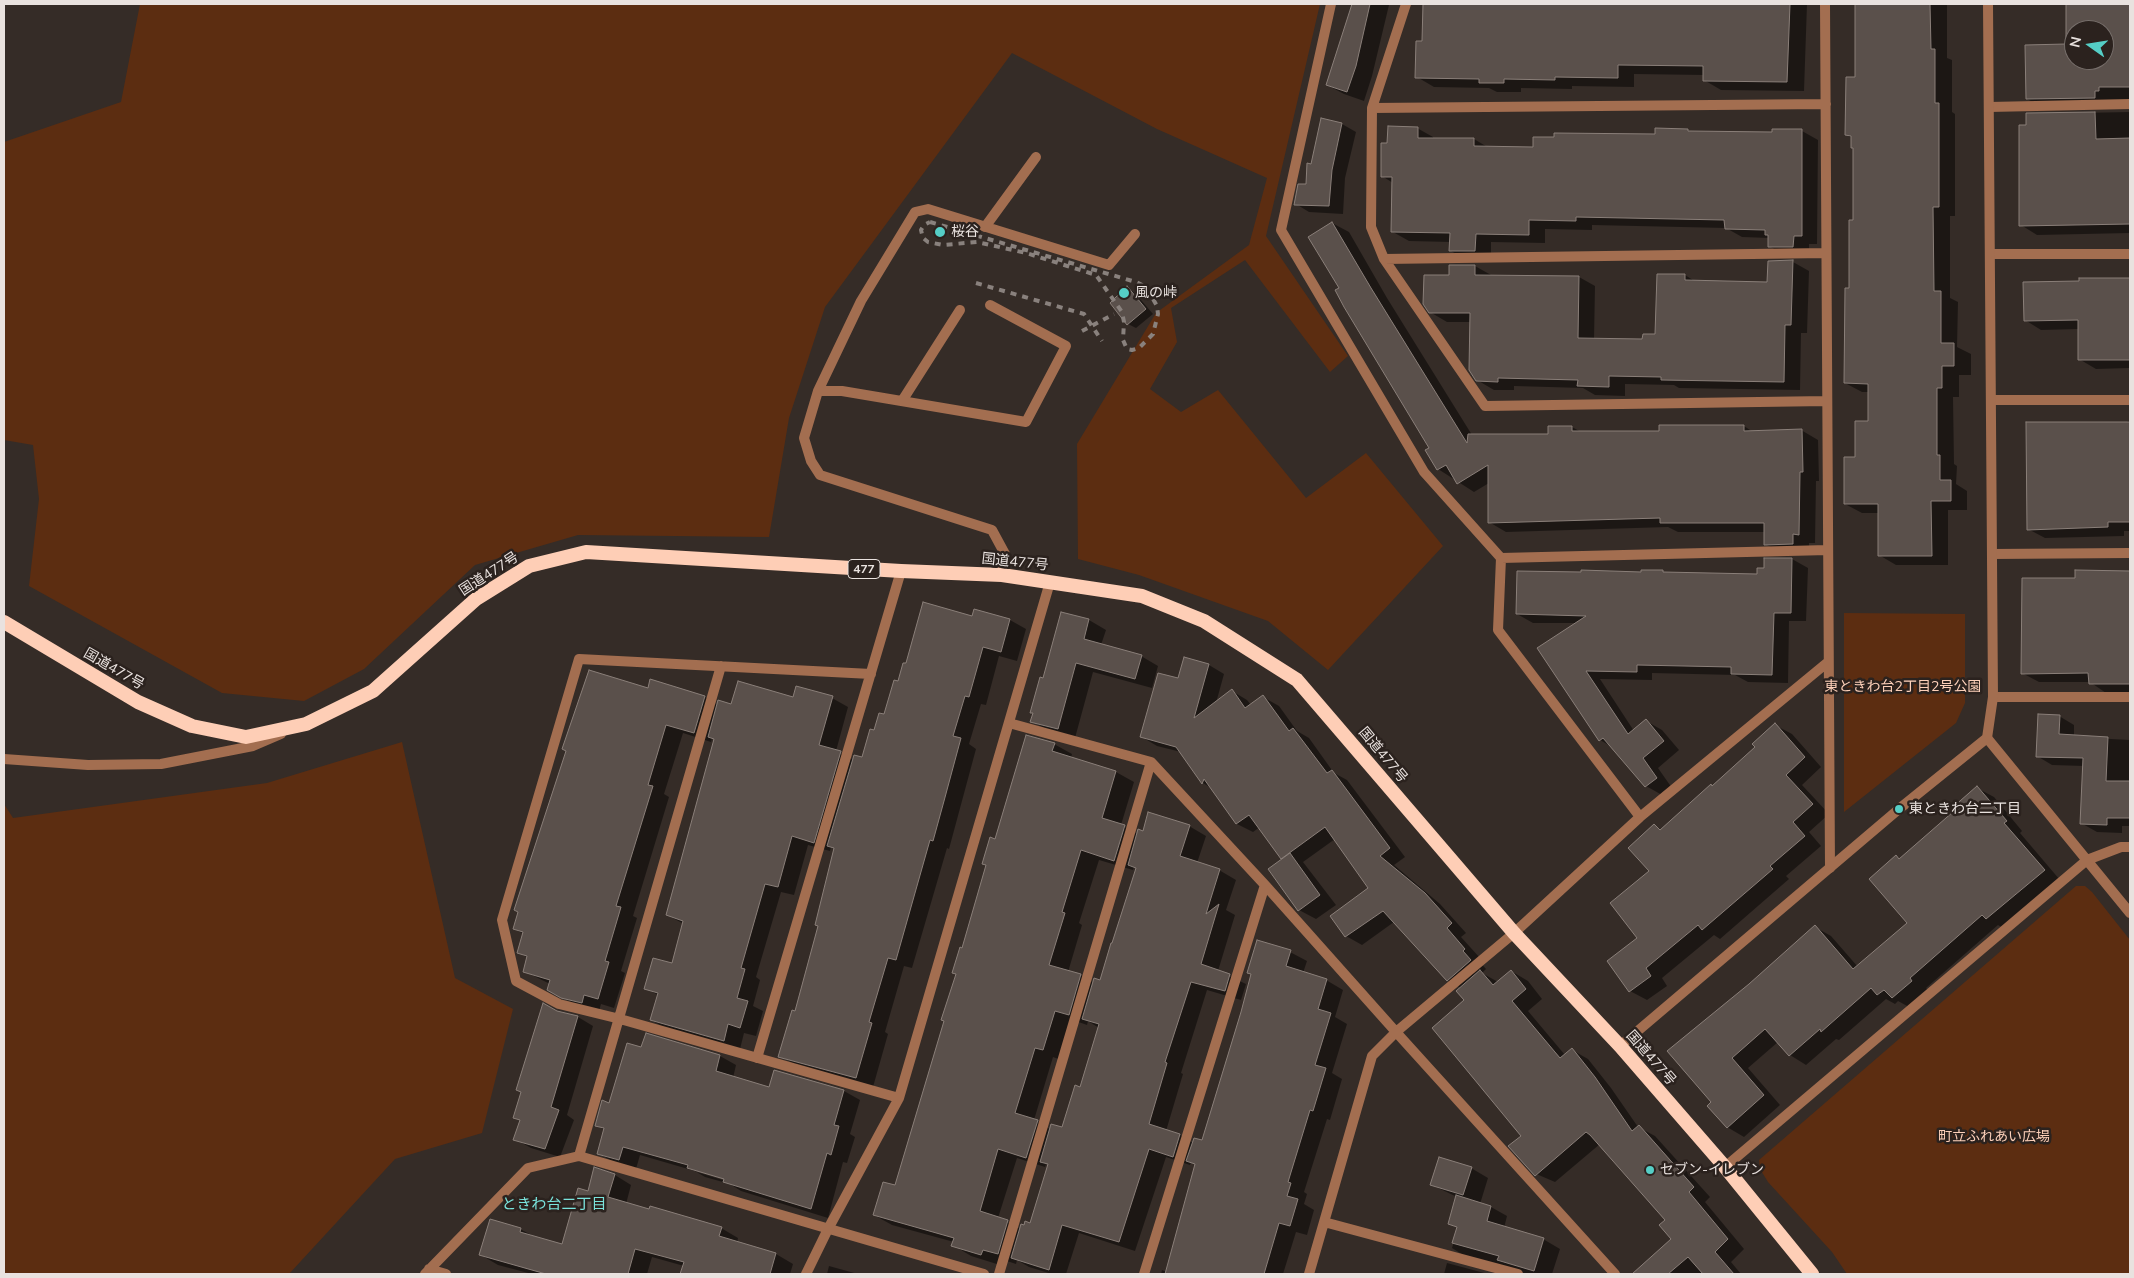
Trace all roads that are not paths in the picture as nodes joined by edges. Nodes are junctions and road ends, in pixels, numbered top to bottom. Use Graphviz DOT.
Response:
graph roads {
  1 [pos="1331,4"];
  2 [pos="1406,4"];
  3 [pos="1825,4"];
  4 [pos="1988,4"];
  5 [pos="1826,104"];
  6 [pos="2130,104"];
  7 [pos="1989,107"];
  8 [pos="1372,108"];
  9 [pos="1036,157"];
  10 [pos="986,227"];
  11 [pos="1135,234"];
  12 [pos="1826,253"];
  13 [pos="1990,254"];
  14 [pos="2130,254"];
  15 [pos="1384,258"];
  16 [pos="990,305"];
  17 [pos="960,310"];
  18 [pos="818,391"];
  19 [pos="1991,400"];
  20 [pos="2130,400"];
  21 [pos="902,401"];
  22 [pos="1827,401"];
  23 [pos="1828,550"];
  24 [pos="2130,553"];
  25 [pos="1992,554"];
  26 [pos="1501,558"];
  27 [pos="901,571"];
  28 [pos="1002,575"];
  29 [pos="1050,582"];
  30 [pos="4,622"];
  31 [pos="1828,662"];
  32 [pos="721,666"];
  33 [pos="871,674"];
  34 [pos="1993,697"];
  35 [pos="2130,697"];
  36 [pos="1009,723"];
  37 [pos="306,724"];
  38 [pos="1987,738"];
  39 [pos="4,759"];
  40 [pos="1151,762"];
  41 [pos="1640,817"];
  42 [pos="2130,847"];
  43 [pos="2087,860"];
  44 [pos="1830,868"];
  45 [pos="1265,885"];
  46 [pos="2130,913"];
  47 [pos="1514,933"];
  48 [pos="620,1019"];
  49 [pos="1396,1032"];
  50 [pos="1620,1046"];
  51 [pos="757,1058"];
  52 [pos="899,1098"];
  53 [pos="579,1156"];
  54 [pos="1725,1167"];
  55 [pos="1324,1222"];
  56 [pos="828,1229"];
  57 [pos="427,1272"];
  58 [pos="446,1274"];
  59 [pos="806,1274"];
  60 [pos="984,1274"];
  61 [pos="999,1274"];
  62 [pos="1144,1274"];
  63 [pos="1309,1274"];
  64 [pos="1518,1274"];
  65 [pos="1615,1274"];
  66 [pos="1812,1274"];
  1 -- 26 [label="street"];
  2 -- 8 [label="street"];
  3 -- 5 [label="street"];
  4 -- 7 [label="street"];
  5 -- 8 [label="street"];
  5 -- 12 [label="street"];
  6 -- 7 [label="street"];
  7 -- 13 [label="street"];
  8 -- 15 [label="street"];
  9 -- 10 [label="street"];
  10 -- 11 [label="street"];
  10 -- 18 [label="street"];
  12 -- 15 [label="street"];
  12 -- 22 [label="street"];
  13 -- 14 [label="street"];
  13 -- 19 [label="street"];
  15 -- 22 [label="street"];
  16 -- 21 [label="street"];
  17 -- 21 [label="street"];
  18 -- 21 [label="street"];
  18 -- 28 [label="street"];
  19 -- 20 [label="street"];
  19 -- 25 [label="street"];
  22 -- 23 [label="street"];
  23 -- 26 [label="street"];
  23 -- 31 [label="street"];
  24 -- 25 [label="street"];
  25 -- 34 [label="street"];
  26 -- 41 [label="street"];
  27 -- 28 [label="highway, 国道477号 / 477"];
  27 -- 33 [label="street"];
  27 -- 37 [label="highway, 国道477号 / 477"];
  28 -- 29 [label="highway, 国道477号 / 477"];
  29 -- 36 [label="street"];
  29 -- 47 [label="highway, 国道477号 / 477"];
  30 -- 37 [label="highway, 国道477号 / 477"];
  31 -- 41 [label="street"];
  31 -- 44 [label="street"];
  32 -- 33 [label="street"];
  32 -- 48 [label="street"];
  32 -- 48 [label="street"];
  33 -- 51 [label="street"];
  34 -- 35 [label="street"];
  34 -- 38 [label="street"];
  36 -- 40 [label="street"];
  36 -- 52 [label="street"];
  37 -- 39 [label="street"];
  38 -- 43 [label="street"];
  38 -- 44 [label="street"];
  40 -- 45 [label="street"];
  40 -- 61 [label="street"];
  41 -- 47 [label="street"];
  42 -- 43 [label="street"];
  43 -- 46 [label="street"];
  43 -- 54 [label="street"];
  44 -- 50 [label="street"];
  45 -- 49 [label="street"];
  45 -- 62 [label="street"];
  47 -- 49 [label="street"];
  47 -- 50 [label="highway, 国道477号 / 477"];
  48 -- 51 [label="street"];
  48 -- 53 [label="street"];
  49 -- 55 [label="street"];
  49 -- 65 [label="street"];
  50 -- 54 [label="highway, 国道477号 / 477"];
  51 -- 52 [label="street"];
  52 -- 56 [label="street"];
  53 -- 56 [label="street"];
  53 -- 57 [label="street"];
  54 -- 66 [label="highway, 国道477号 / 477"];
  55 -- 63 [label="street"];
  55 -- 64 [label="street"];
  56 -- 59 [label="street"];
  56 -- 60 [label="street"];
  57 -- 58 [label="street"];
}
